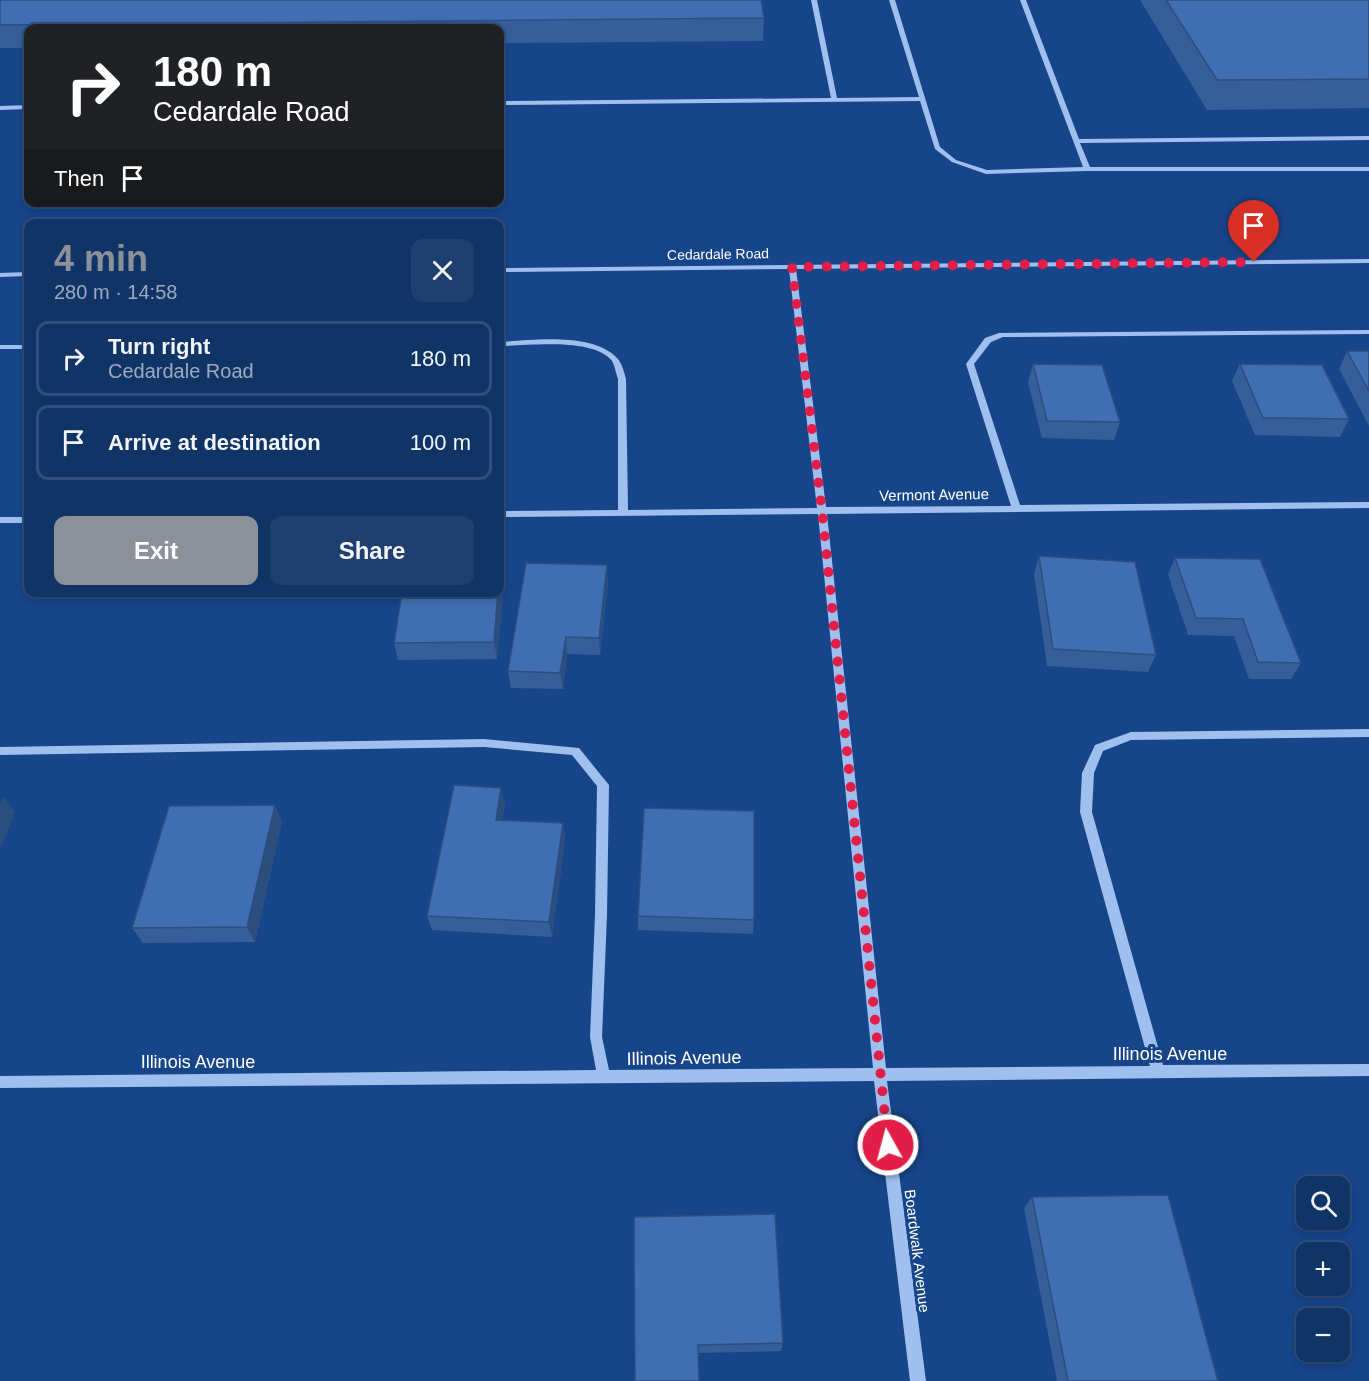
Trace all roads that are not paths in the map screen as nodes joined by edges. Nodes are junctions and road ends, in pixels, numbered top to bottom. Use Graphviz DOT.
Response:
graph roads {
  1 [pos="814,0"];
  2 [pos="892,0"];
  3 [pos="1023,0"];
  4 [pos="834,99"];
  5 [pos="923,99"];
  6 [pos="504,103"];
  7 [pos="24,107"];
  8 [pos="0,108"];
  9 [pos="1369,138"];
  10 [pos="1077,141"];
  11 [pos="1084,169"];
  12 [pos="1369,169"];
  13 [pos="1369,261"];
  14 [pos="792,267"];
  15 [pos="504,270"];
  16 [pos="24,274"];
  17 [pos="0,275"];
  18 [pos="1369,332"];
  19 [pos="504,344"];
  20 [pos="0,347"];
  21 [pos="24,347"];
  22 [pos="1369,505"];
  23 [pos="1017,509"];
  24 [pos="822,511"];
  25 [pos="623,513"];
  26 [pos="504,514"];
  27 [pos="0,520"];
  28 [pos="24,520"];
  29 [pos="1369,733"];
  30 [pos="0,751"];
  31 [pos="1369,1070"];
  32 [pos="1158,1072"];
  33 [pos="880,1074"];
  34 [pos="604,1077"];
  35 [pos="0,1082"];
  36 [pos="918,1381"];
  1 -- 4 [label="street"];
  2 -- 5 [label="street"];
  3 -- 10 [label="street"];
  4 -- 5 [label="street"];
  4 -- 6 [label="street"];
  5 -- 11 [label="street"];
  7 -- 8 [label="street"];
  9 -- 10 [label="street"];
  10 -- 11 [label="street"];
  11 -- 12 [label="street"];
  13 -- 14 [label="street, Cedardale Road"];
  14 -- 15 [label="street, Cedardale Road"];
  14 -- 24 [label="street, Boardwalk Avenue"];
  16 -- 17 [label="street"];
  18 -- 23 [label="street"];
  19 -- 25 [label="street"];
  20 -- 21 [label="street"];
  22 -- 23 [label="street, Vermont Avenue"];
  23 -- 24 [label="street, Vermont Avenue"];
  24 -- 25 [label="street, Vermont Avenue"];
  24 -- 33 [label="street, Boardwalk Avenue"];
  25 -- 26 [label="street, Vermont Avenue"];
  27 -- 28 [label="street"];
  29 -- 32 [label="street"];
  30 -- 34 [label="street"];
  31 -- 32 [label="street, Illinois Avenue"];
  32 -- 33 [label="street, Illinois Avenue"];
  33 -- 34 [label="street, Illinois Avenue"];
  33 -- 36 [label="street, Boardwalk Avenue"];
  34 -- 35 [label="street, Illinois Avenue"];
}
